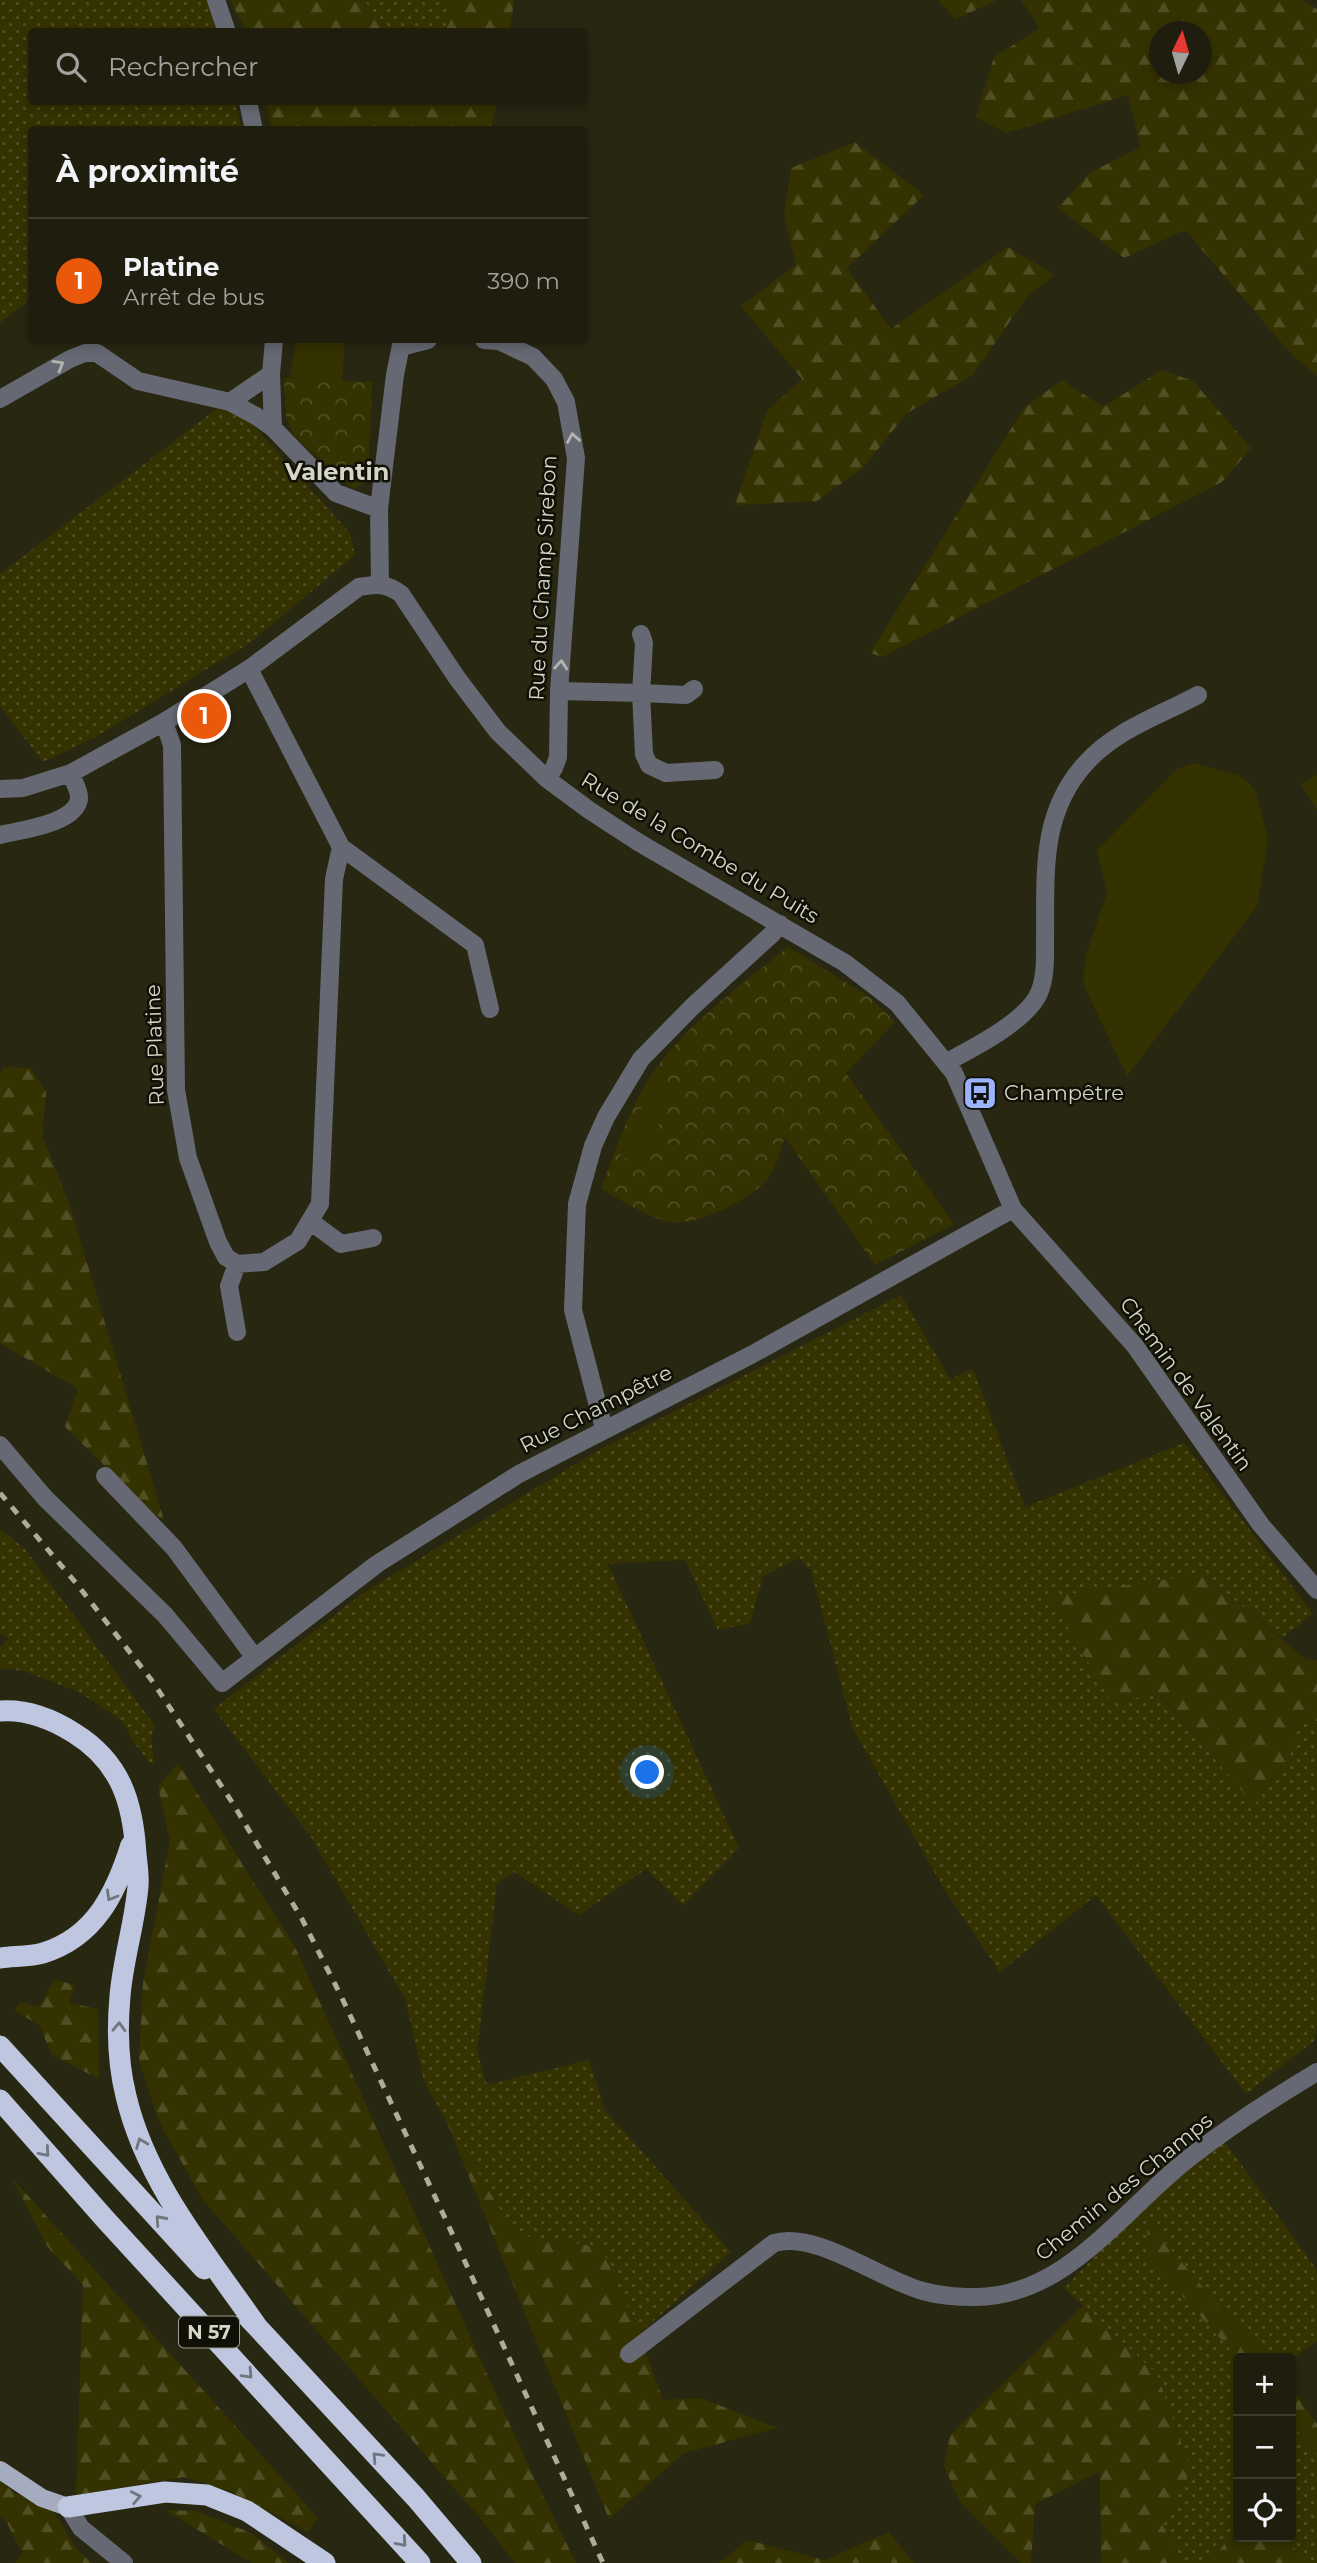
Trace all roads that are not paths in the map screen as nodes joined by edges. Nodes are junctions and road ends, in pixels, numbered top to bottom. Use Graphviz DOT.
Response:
graph roads {
  1 [pos="216,0"];
  2 [pos="226,28"];
  3 [pos="249,105"];
  4 [pos="253,126"];
  5 [pos="274,343"];
  6 [pos="401,343"];
  7 [pos="503,343"];
  8 [pos="271,374"];
  9 [pos="0,399"];
  10 [pos="230,402"];
  11 [pos="272,428"];
  12 [pos="379,509"];
  13 [pos="380,584"];
  14 [pos="641,634"];
  15 [pos="249,669"];
  16 [pos="694,689"];
  17 [pos="559,691"];
  18 [pos="641,693"];
  19 [pos="1198,695"];
  20 [pos="164,722"];
  21 [pos="715,770"];
  22 [pos="71,773"];
  23 [pos="547,779"];
  24 [pos="0,789"];
  25 [pos="0,835"];
  26 [pos="341,848"];
  27 [pos="780,924"];
  28 [pos="490,1009"];
  29 [pos="947,1062"];
  30 [pos="1013,1209"];
  31 [pos="310,1221"];
  32 [pos="373,1238"];
  33 [pos="237,1264"];
  34 [pos="237,1332"];
  35 [pos="604,1429"];
  36 [pos="0,1445"];
  37 [pos="105,1476"];
  38 [pos="1317,1590"];
  39 [pos="255,1658"];
  40 [pos="5,1708"];
  41 [pos="135,1833"];
  42 [pos="0,1958"];
  43 [pos="0,2046"];
  44 [pos="1317,2072"];
  45 [pos="0,2100"];
  46 [pos="256,2325"];
  47 [pos="629,2354"];
  48 [pos="3,2473"];
  49 [pos="68,2507"];
  50 [pos="124,2563"];
  51 [pos="325,2563"];
  52 [pos="420,2563"];
  53 [pos="471,2563"];
  1 -- 2 [label="street"];
  3 -- 4 [label="street"];
  5 -- 8 [label="street"];
  6 -- 12 [label="street"];
  17 -- 7 [label="street, Rue du Champ Sirebon, one-way"];
  8 -- 10 [label="street"];
  8 -- 11 [label="street"];
  9 -- 10 [label="street, one-way"];
  10 -- 11 [label="street"];
  11 -- 12 [label="street"];
  12 -- 13 [label="street"];
  13 -- 15 [label="street"];
  13 -- 23 [label="street, Rue de la Combe du Puits"];
  14 -- 18 [label="street"];
  15 -- 20 [label="street"];
  15 -- 26 [label="street"];
  16 -- 18 [label="street"];
  17 -- 18 [label="street"];
  17 -- 23 [label="street, Rue du Champ Sirebon"];
  18 -- 21 [label="street"];
  19 -- 29 [label="street"];
  20 -- 22 [label="street"];
  20 -- 33 [label="street, Rue Platine"];
  22 -- 24 [label="street"];
  22 -- 25 [label="street"];
  23 -- 27 [label="street, Rue de la Combe du Puits"];
  26 -- 28 [label="street"];
  26 -- 31 [label="street"];
  27 -- 29 [label="street, Rue de la Combe du Puits"];
  27 -- 35 [label="street"];
  29 -- 30 [label="street, Rue de la Combe du Puits"];
  30 -- 35 [label="street, Rue Champêtre"];
  30 -- 38 [label="street, Chemin de Valentin"];
  31 -- 32 [label="street"];
  31 -- 33 [label="street"];
  33 -- 34 [label="street"];
  35 -- 39 [label="street, Rue Champêtre"];
  36 -- 39 [label="street, Rue Champêtre"];
  37 -- 39 [label="street"];
  40 -- 41 [label="highway"];
  41 -- 42 [label="highway, one-way"];
  46 -- 41 [label="highway, one-way"];
  46 -- 43 [label="highway, N 57, one-way"];
  44 -- 47 [label="street, Chemin des Champs"];
  45 -- 52 [label="highway, N 57, one-way"];
  53 -- 46 [label="highway, N 57, one-way"];
  48 -- 49 [label="main road"];
  49 -- 50 [label="street"];
  49 -- 51 [label="highway, one-way"];
}
